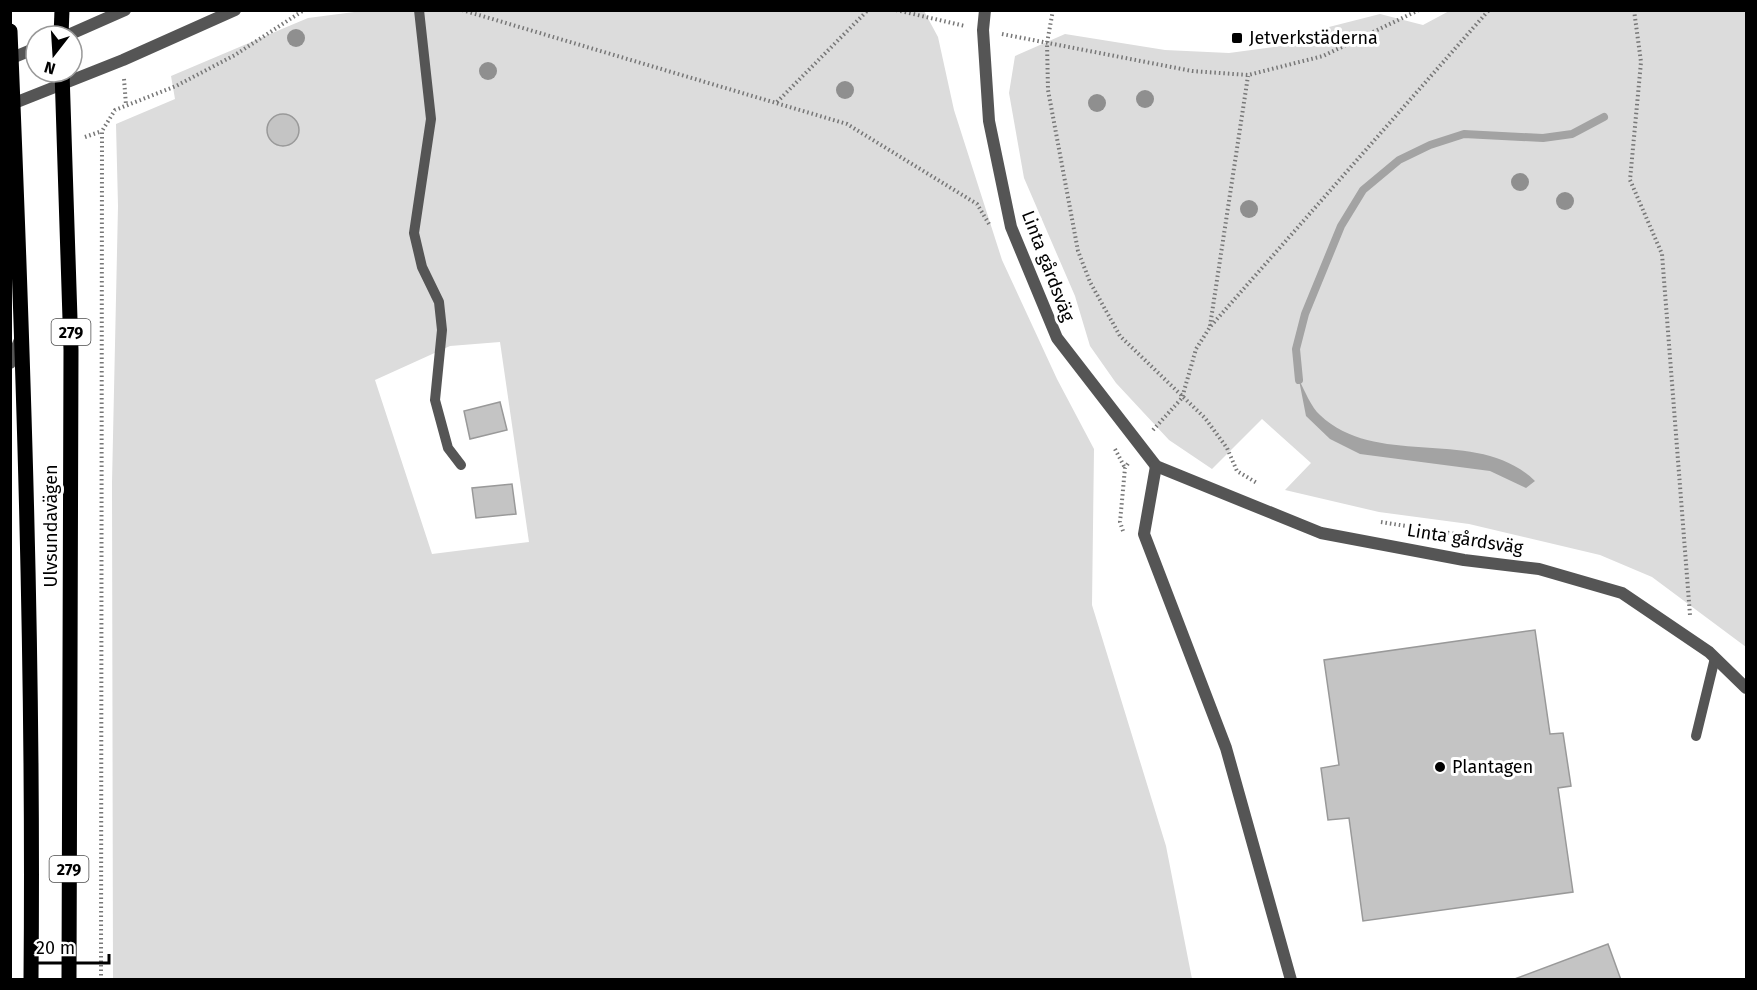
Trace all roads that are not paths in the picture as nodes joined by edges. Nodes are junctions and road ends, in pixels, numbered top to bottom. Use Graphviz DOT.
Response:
graph roads {
  1 [pos="125,10"];
  2 [pos="235,10"];
  3 [pos="419,10"];
  4 [pos="985,10"];
  5 [pos="84,27"];
  6 [pos="10,31"];
  7 [pos="12,58"];
  8 [pos="84,69"];
  9 [pos="50,84"];
  10 [pos="62,84"];
  11 [pos="12,104"];
  12 [pos="23,333"];
  13 [pos="10,363"];
  14 [pos="461,465"];
  15 [pos="1156,466"];
  16 [pos="1714,658"];
  17 [pos="1746,688"];
  18 [pos="1696,736"];
  19 [pos="31,980"];
  20 [pos="69,980"];
  21 [pos="1291,980"];
  1 -- 5 [label="street"];
  2 -- 8 [label="street"];
  3 -- 14 [label="lane"];
  4 -- 15 [label="street, Linta gårdsväg"];
  6 -- 7 [label="main road, Ulvsundavägen / 279"];
  7 -- 11 [label="main road, Ulvsundavägen / 279"];
  9 -- 11 [label="street"];
  10 -- 20 [label="main road, Ulvsundavägen / 279"];
  11 -- 12 [label="main road, Ulvsundavägen / 279"];
  12 -- 13 [label="street, Ulvsundavägen"];
  12 -- 19 [label="main road, Ulvsundavägen / 279"];
  15 -- 16 [label="street, Linta gårdsväg"];
  15 -- 21 [label="street"];
  16 -- 17 [label="street, Linta gårdsväg"];
  16 -- 18 [label="lane"];
}
